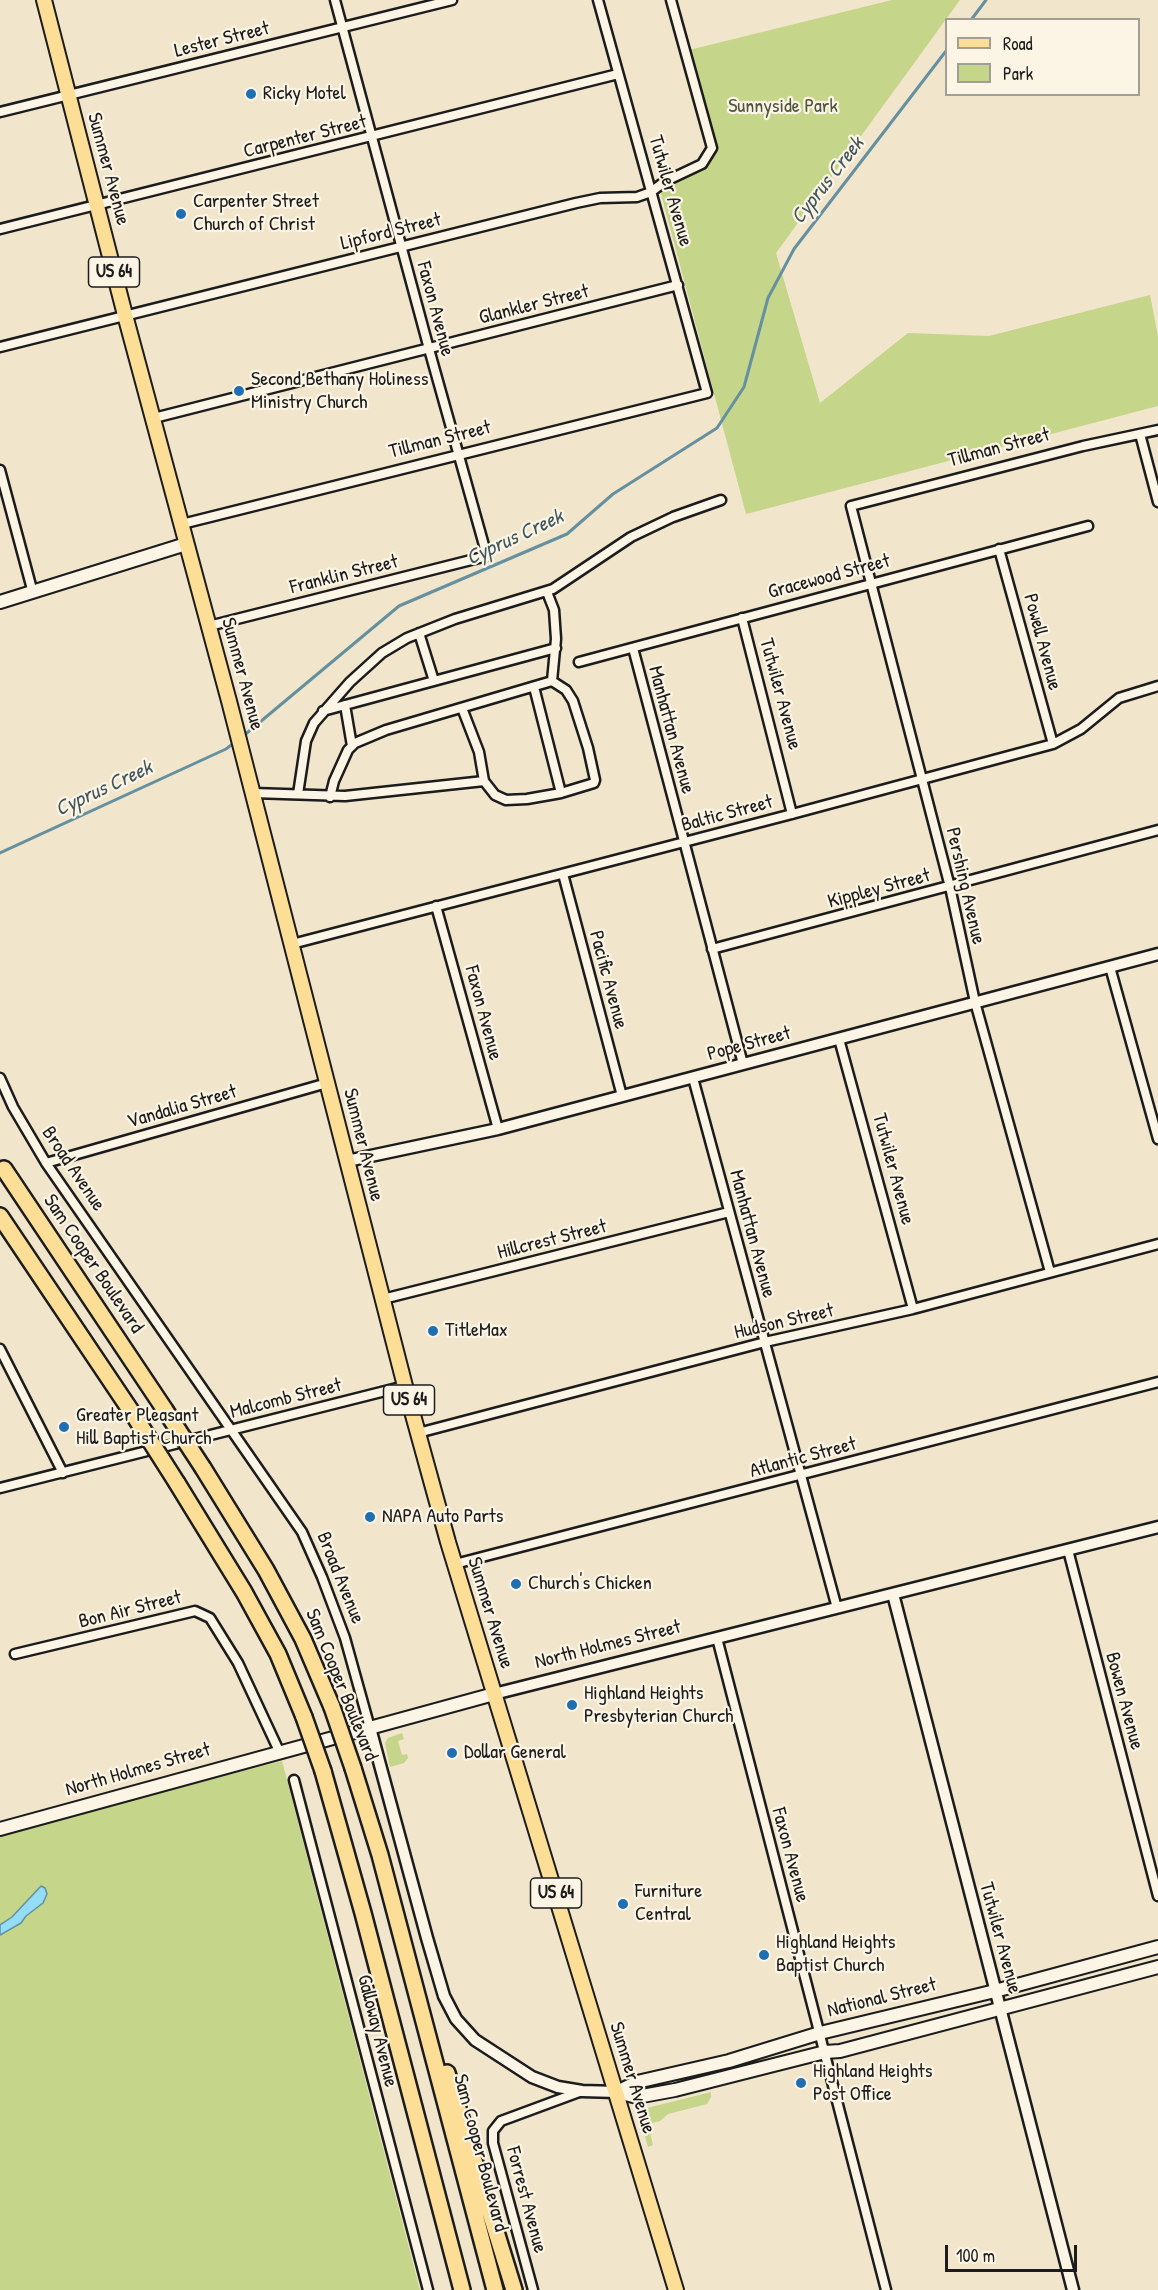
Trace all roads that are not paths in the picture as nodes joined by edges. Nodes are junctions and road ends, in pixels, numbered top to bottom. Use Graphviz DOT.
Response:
graph roads {
  1 [pos="44,0"];
  2 [pos="335,0"];
  3 [pos="452,0"];
  4 [pos="598,0"];
  5 [pos="671,0"];
  6 [pos="342,27"];
  7 [pos="618,74"];
  8 [pos="68,95"];
  9 [pos="0,112"];
  10 [pos="373,137"];
  11 [pos="651,192"];
  12 [pos="97,205"];
  13 [pos="0,229"];
  14 [pos="401,247"];
  15 [pos="678,285"];
  16 [pos="125,315"];
  17 [pos="0,347"];
  18 [pos="429,350"];
  19 [pos="707,393"];
  20 [pos="154,418"];
  21 [pos="1158,430"];
  22 [pos="1140,434"];
  23 [pos="458,455"];
  24 [pos="0,470"];
  25 [pos="721,500"];
  26 [pos="1158,502"];
  27 [pos="851,506"];
  28 [pos="182,524"];
  29 [pos="1088,526"];
  30 [pos="186,544"];
  31 [pos="999,549"];
  32 [pos="487,556"];
  33 [pos="870,583"];
  34 [pos="547,592"];
  35 [pos="33,593"];
  36 [pos="0,602"];
  37 [pos="742,618"];
  38 [pos="209,626"];
  39 [pos="419,633"];
  40 [pos="556,648"];
  41 [pos="633,648"];
  42 [pos="579,662"];
  43 [pos="434,681"];
  44 [pos="552,681"];
  45 [pos="1158,686"];
  46 [pos="534,687"];
  47 [pos="345,705"];
  48 [pos="462,708"];
  49 [pos="323,712"];
  50 [pos="1053,744"];
  51 [pos="352,746"];
  52 [pos="922,778"];
  53 [pos="484,781"];
  54 [pos="252,793"];
  55 [pos="561,793"];
  56 [pos="298,794"];
  57 [pos="330,797"];
  58 [pos="792,814"];
  59 [pos="1158,830"];
  60 [pos="684,843"];
  61 [pos="563,874"];
  62 [pos="950,887"];
  63 [pos="436,906"];
  64 [pos="291,944"];
  65 [pos="712,949"];
  66 [pos="1158,954"];
  67 [pos="1110,967"];
  68 [pos="975,1002"];
  69 [pos="839,1039"];
  70 [pos="743,1064"];
  71 [pos="0,1078"];
  72 [pos="693,1078"];
  73 [pos="327,1083"];
  74 [pos="622,1096"];
  75 [pos="498,1129"];
  76 [pos="1158,1138"];
  77 [pos="347,1161"];
  78 [pos="46,1163"];
  79 [pos="2,1166"];
  80 [pos="729,1212"];
  81 [pos="0,1216"];
  82 [pos="1158,1244"];
  83 [pos="1050,1272"];
  84 [pos="383,1299"];
  85 [pos="914,1309"];
  86 [pos="765,1342"];
  87 [pos="0,1349"];
  88 [pos="1158,1382"];
  89 [pos="405,1386"];
  90 [pos="232,1430"];
  91 [pos="418,1433"];
  92 [pos="63,1473"];
  93 [pos="801,1476"];
  94 [pos="0,1488"];
  95 [pos="1158,1527"];
  96 [pos="1068,1550"];
  97 [pos="455,1564"];
  98 [pos="893,1594"];
  99 [pos="837,1608"];
  100 [pos="717,1638"];
  101 [pos="15,1654"];
  102 [pos="494,1694"];
  103 [pos="370,1728"];
  104 [pos="279,1751"];
  105 [pos="294,1780"];
  106 [pos="0,1829"];
  107 [pos="1158,1896"];
  108 [pos="1158,1947"];
  109 [pos="407,1953"];
  110 [pos="1158,1967"];
  111 [pos="995,1991"];
  112 [pos="1000,2009"];
  113 [pos="819,2033"];
  114 [pos="825,2052"];
  115 [pos="582,2091"];
  116 [pos="617,2092"];
  117 [pos="501,2121"];
  118 [pos="428,2290"];
  119 [pos="462,2290"];
  120 [pos="495,2290"];
  121 [pos="514,2290"];
  122 [pos="533,2290"];
  123 [pos="676,2290"];
  124 [pos="886,2290"];
  125 [pos="1073,2290"];
  1 -- 8 [label="main road, Summer Avenue / US 64"];
  2 -- 6 [label="street, Faxon Avenue"];
  3 -- 6 [label="street, Lester Street"];
  4 -- 7 [label="street, Tutwiler Avenue"];
  5 -- 11 [label="street"];
  6 -- 8 [label="street, Lester Street"];
  6 -- 10 [label="street, Faxon Avenue"];
  7 -- 10 [label="street, Carpenter Street"];
  7 -- 11 [label="street, Tutwiler Avenue"];
  8 -- 9 [label="street, Lester Street"];
  8 -- 12 [label="main road, Summer Avenue / US 64"];
  10 -- 12 [label="street, Carpenter Street"];
  10 -- 14 [label="street, Faxon Avenue"];
  11 -- 14 [label="street, Lipford Street"];
  11 -- 15 [label="street, Tutwiler Avenue"];
  12 -- 13 [label="street, Carpenter Street"];
  12 -- 16 [label="main road, Summer Avenue / US 64"];
  14 -- 16 [label="street, Lipford Street"];
  14 -- 18 [label="street, Faxon Avenue"];
  15 -- 18 [label="street, Glankler Street"];
  15 -- 19 [label="street, Tutwiler Avenue"];
  16 -- 17 [label="street, Lipford Street"];
  16 -- 20 [label="main road, Summer Avenue / US 64"];
  18 -- 20 [label="street, Glankler Street"];
  18 -- 23 [label="street, Faxon Avenue"];
  19 -- 23 [label="street, Tillman Street"];
  20 -- 28 [label="main road, Summer Avenue / US 64"];
  21 -- 22 [label="street, Tillman Street"];
  22 -- 26 [label="street"];
  22 -- 27 [label="street, Tillman Street"];
  23 -- 28 [label="street, Tillman Street"];
  23 -- 32 [label="street, Faxon Avenue"];
  24 -- 35 [label="street"];
  25 -- 34 [label="street"];
  27 -- 33 [label="street, Pershing Avenue"];
  28 -- 30 [label="main road, Summer Avenue / US 64"];
  29 -- 31 [label="street, Gracewood Street"];
  30 -- 35 [label="main road"];
  30 -- 38 [label="main road, Summer Avenue / US 64"];
  31 -- 33 [label="street, Gracewood Street"];
  31 -- 50 [label="street, Powell Avenue"];
  32 -- 38 [label="street, Franklin Street"];
  33 -- 37 [label="street, Gracewood Street"];
  33 -- 52 [label="street, Pershing Avenue"];
  34 -- 39 [label="street"];
  34 -- 40 [label="street"];
  35 -- 36 [label="main road"];
  37 -- 41 [label="street, Gracewood Street"];
  37 -- 58 [label="street, Tutwiler Avenue"];
  38 -- 54 [label="main road, Summer Avenue / US 64"];
  39 -- 43 [label="street"];
  39 -- 49 [label="street"];
  40 -- 43 [label="street"];
  40 -- 44 [label="street"];
  41 -- 42 [label="street, Gracewood Street"];
  41 -- 60 [label="street, Manhattan Avenue"];
  43 -- 47 [label="street"];
  44 -- 46 [label="street"];
  44 -- 55 [label="street"];
  45 -- 50 [label="street, Baltic Street"];
  46 -- 48 [label="street"];
  46 -- 55 [label="street"];
  47 -- 49 [label="street"];
  47 -- 51 [label="street"];
  48 -- 51 [label="street"];
  48 -- 53 [label="street"];
  49 -- 56 [label="street"];
  50 -- 52 [label="street, Baltic Street"];
  51 -- 57 [label="street"];
  52 -- 58 [label="street, Baltic Street"];
  52 -- 62 [label="street, Pershing Avenue"];
  53 -- 55 [label="street"];
  53 -- 57 [label="street"];
  54 -- 56 [label="street"];
  54 -- 64 [label="main road, Summer Avenue / US 64"];
  56 -- 57 [label="street"];
  58 -- 60 [label="street, Baltic Street"];
  59 -- 62 [label="street, Kippley Street"];
  60 -- 61 [label="street, Baltic Street"];
  60 -- 65 [label="street, Manhattan Avenue"];
  61 -- 63 [label="street, Baltic Street"];
  61 -- 74 [label="street, Pacific Avenue"];
  62 -- 65 [label="street, Kippley Street"];
  62 -- 68 [label="street, Pershing Avenue"];
  63 -- 64 [label="street, Baltic Street"];
  63 -- 75 [label="street, Faxon Avenue"];
  64 -- 73 [label="main road, Summer Avenue / US 64"];
  65 -- 70 [label="street, Manhattan Avenue"];
  66 -- 67 [label="street, Pope Street"];
  67 -- 68 [label="street, Pope Street"];
  67 -- 76 [label="street"];
  68 -- 69 [label="street, Pope Street"];
  68 -- 83 [label="street, Pershing Avenue"];
  69 -- 70 [label="street, Pope Street"];
  69 -- 85 [label="street, Tutwiler Avenue"];
  70 -- 72 [label="street, Pope Street"];
  71 -- 78 [label="street, Broad Avenue"];
  72 -- 74 [label="street, Pope Street"];
  72 -- 80 [label="street, Manhattan Avenue"];
  73 -- 77 [label="main road, Summer Avenue / US 64"];
  73 -- 78 [label="street, Vandalia Street"];
  74 -- 75 [label="street, Pope Street"];
  75 -- 77 [label="street, Pope Street"];
  77 -- 84 [label="main road, Summer Avenue / US 64"];
  78 -- 90 [label="street, Broad Avenue"];
  79 -- 109 [label="highway, Sam Cooper Boulevard, bridge"];
  80 -- 84 [label="street, Hillcrest Street"];
  80 -- 86 [label="street, Manhattan Avenue"];
  81 -- 119 [label="highway, bridge"];
  82 -- 83 [label="street, Hudson Street"];
  83 -- 85 [label="street, Hudson Street"];
  84 -- 89 [label="main road, Summer Avenue / US 64"];
  85 -- 86 [label="street, Hudson Street"];
  86 -- 91 [label="street, Hudson Street"];
  86 -- 93 [label="street, Manhattan Avenue"];
  87 -- 92 [label="street"];
  88 -- 93 [label="street, Atlantic Street"];
  89 -- 90 [label="street, Malcomb Street"];
  89 -- 91 [label="main road, Summer Avenue / US 64"];
  90 -- 92 [label="street, Malcomb Street"];
  90 -- 103 [label="street, Broad Avenue"];
  91 -- 97 [label="main road, Summer Avenue / US 64"];
  92 -- 94 [label="street, Malcomb Street"];
  93 -- 97 [label="street, Atlantic Street"];
  93 -- 99 [label="street, Manhattan Avenue"];
  95 -- 96 [label="street, North Holmes Street"];
  96 -- 98 [label="street, North Holmes Street"];
  96 -- 107 [label="street, Bowen Avenue"];
  97 -- 102 [label="main road, Summer Avenue / US 64"];
  98 -- 99 [label="street, North Holmes Street"];
  98 -- 111 [label="street, Tutwiler Avenue"];
  99 -- 100 [label="street, North Holmes Street"];
  100 -- 102 [label="street, North Holmes Street"];
  100 -- 113 [label="street, Faxon Avenue"];
  101 -- 104 [label="street, Bon Air Street"];
  102 -- 103 [label="main road, North Holmes Street"];
  102 -- 116 [label="main road, Summer Avenue / US 64"];
  103 -- 104 [label="main road, North Holmes Street"];
  103 -- 115 [label="street, Broad Avenue"];
  104 -- 106 [label="main road, North Holmes Street"];
  105 -- 118 [label="street, Galloway Avenue"];
  108 -- 111 [label="main road, National Street"];
  109 -- 120 [label="highway, Sam Cooper Boulevard"];
  109 -- 121 [label="highway"];
  110 -- 112 [label="main road, National Street"];
  111 -- 112 [label="street, Tutwiler Avenue"];
  111 -- 113 [label="main road, National Street"];
  112 -- 114 [label="main road, National Street"];
  112 -- 125 [label="street, Tutwiler Avenue"];
  113 -- 114 [label="street, Faxon Avenue"];
  113 -- 116 [label="main road, National Street"];
  114 -- 116 [label="main road, National Street"];
  114 -- 124 [label="street, Faxon Avenue"];
  115 -- 116 [label="street, National Street"];
  115 -- 117 [label="street, National Street"];
  116 -- 123 [label="main road, Summer Avenue / US 64"];
  117 -- 122 [label="street, Forrest Avenue"];
}
